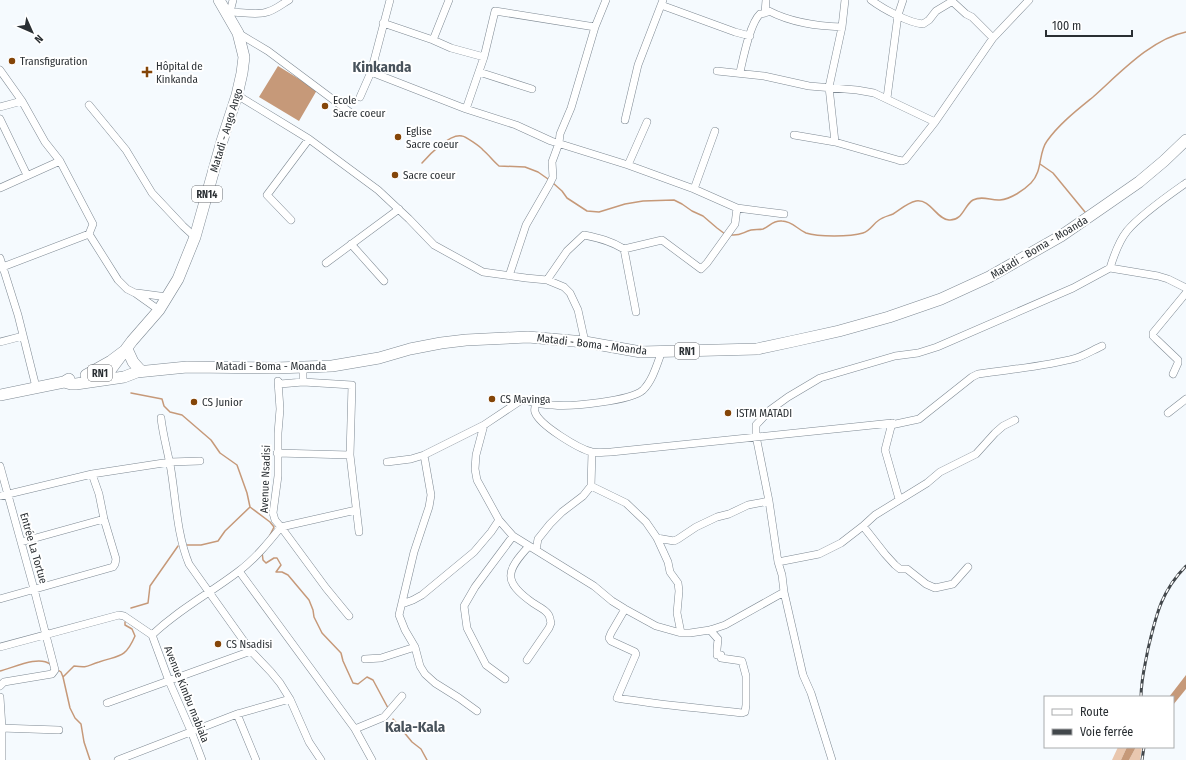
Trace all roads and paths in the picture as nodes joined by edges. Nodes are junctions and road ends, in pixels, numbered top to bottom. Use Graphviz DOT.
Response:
graph roads {
  1 [pos="220,0"];
  2 [pos="233,0"];
  3 [pos="289,0"];
  4 [pos="390,0"];
  5 [pos="449,0"];
  6 [pos="606,0"];
  7 [pos="766,0"];
  8 [pos="845,0"];
  9 [pos="871,0"];
  10 [pos="903,0"];
  11 [pos="1029,0"];
  12 [pos="955,1"];
  13 [pos="662,3"];
  14 [pos="228,12"];
  15 [pos="765,14"];
  16 [pos="898,15"];
  17 [pos="383,23"];
  18 [pos="842,27"];
  19 [pos="595,28"];
  20 [pos="238,33"];
  21 [pos="750,36"];
  22 [pos="993,38"];
  23 [pos="433,40"];
  24 [pos="484,57"];
  25 [pos="0,70"];
  26 [pos="717,71"];
  27 [pos="371,72"];
  28 [pos="479,72"];
  29 [pos="740,72"];
  30 [pos="828,87"];
  31 [pos="532,89"];
  32 [pos="237,95"];
  33 [pos="360,97"];
  34 [pos="887,98"];
  35 [pos="22,100"];
  36 [pos="90,105"];
  37 [pos="0,107"];
  38 [pos="466,109"];
  39 [pos="350,113"];
  40 [pos="0,119"];
  41 [pos="625,120"];
  42 [pos="647,122"];
  43 [pos="935,122"];
  44 [pos="715,131"];
  45 [pos="794,135"];
  46 [pos="309,139"];
  47 [pos="1186,140"];
  48 [pos="835,142"];
  49 [pos="559,143"];
  50 [pos="60,161"];
  51 [pos="628,165"];
  52 [pos="27,175"];
  53 [pos="1186,183"];
  54 [pos="0,188"];
  55 [pos="694,189"];
  56 [pos="399,208"];
  57 [pos="737,208"];
  58 [pos="784,214"];
  59 [pos="291,220"];
  60 [pos="89,234"];
  61 [pos="195,236"];
  62 [pos="351,244"];
  63 [pos="624,249"];
  64 [pos="0,258"];
  65 [pos="326,263"];
  66 [pos="2,267"];
  67 [pos="1110,268"];
  68 [pos="509,276"];
  69 [pos="547,280"];
  70 [pos="384,281"];
  71 [pos="1186,288"];
  72 [pos="135,293"];
  73 [pos="1186,293"];
  74 [pos="167,298"];
  75 [pos="160,310"];
  76 [pos="636,312"];
  77 [pos="23,336"];
  78 [pos="0,342"];
  79 [pos="585,342"];
  80 [pos="1102,346"];
  81 [pos="127,349"];
  82 [pos="662,351"];
  83 [pos="303,367"];
  84 [pos="276,368"];
  85 [pos="139,372"];
  86 [pos="1173,374"];
  87 [pos="86,375"];
  88 [pos="106,376"];
  89 [pos="278,380"];
  90 [pos="64,382"];
  91 [pos="303,382"];
  92 [pos="36,387"];
  93 [pos="0,395"];
  94 [pos="1186,399"];
  95 [pos="536,403"];
  96 [pos="1168,413"];
  97 [pos="161,418"];
  98 [pos="1015,420"];
  99 [pos="892,423"];
  100 [pos="484,425"];
  101 [pos="756,436"];
  102 [pos="592,452"];
  103 [pos="277,453"];
  104 [pos="350,455"];
  105 [pos="424,455"];
  106 [pos="200,461"];
  107 [pos="170,462"];
  108 [pos="387,462"];
  109 [pos="0,466"];
  110 [pos="92,474"];
  111 [pos="591,486"];
  112 [pos="4,495"];
  113 [pos="899,499"];
  114 [pos="769,501"];
  115 [pos="356,510"];
  116 [pos="104,519"];
  117 [pos="499,520"];
  118 [pos="863,526"];
  119 [pos="281,527"];
  120 [pos="359,532"];
  121 [pos="513,536"];
  122 [pos="657,538"];
  123 [pos="21,542"];
  124 [pos="529,546"];
  125 [pos="536,550"];
  126 [pos="778,562"];
  127 [pos="968,567"];
  128 [pos="240,571"];
  129 [pos="34,589"];
  130 [pos="209,592"];
  131 [pos="784,592"];
  132 [pos="0,600"];
  133 [pos="402,604"];
  134 [pos="625,609"];
  135 [pos="348,616"];
  136 [pos="710,630"];
  137 [pos="681,633"];
  138 [pos="152,635"];
  139 [pos="46,636"];
  140 [pos="415,647"];
  141 [pos="0,648"];
  142 [pos="251,651"];
  143 [pos="365,659"];
  144 [pos="527,660"];
  145 [pos="505,679"];
  146 [pos="168,681"];
  147 [pos="0,686"];
  148 [pos="402,696"];
  149 [pos="0,697"];
  150 [pos="290,699"];
  151 [pos="107,703"];
  152 [pos="477,711"];
  153 [pos="237,714"];
  154 [pos="1,728"];
  155 [pos="355,729"];
  156 [pos="59,730"];
  157 [pos="191,731"];
  158 [pos="2,760"];
  159 [pos="118,760"];
  160 [pos="202,760"];
  161 [pos="256,760"];
  162 [pos="321,760"];
  163 [pos="372,760"];
  164 [pos="832,760"];
  1 -- 14 [label="highway, Matadi - Ango Ango / RN14"];
  2 -- 14 [label="street"];
  3 -- 14 [label="street"];
  4 -- 17 [label="street"];
  5 -- 23 [label="street"];
  6 -- 19 [label="street"];
  7 -- 15 [label="street"];
  8 -- 18 [label="street"];
  9 -- 16 [label="street"];
  10 -- 16 [label="street"];
  11 -- 22 [label="street"];
  12 -- 16 [label="street"];
  12 -- 22 [label="street"];
  13 -- 21 [label="street"];
  13 -- 41 [label="street"];
  14 -- 20 [label="highway, Matadi - Ango Ango / RN14"];
  15 -- 18 [label="street"];
  15 -- 21 [label="street"];
  16 -- 34 [label="street"];
  17 -- 23 [label="street"];
  17 -- 27 [label="street"];
  18 -- 30 [label="street"];
  19 -- 24 [label="street"];
  19 -- 49 [label="street"];
  20 -- 32 [label="highway, Matadi - Ango Ango / RN14"];
  20 -- 39 [label="street"];
  21 -- 29 [label="street"];
  22 -- 43 [label="street"];
  23 -- 24 [label="street"];
  24 -- 28 [label="street"];
  25 -- 35 [label="street"];
  26 -- 29 [label="street"];
  27 -- 33 [label="street"];
  27 -- 38 [label="street"];
  28 -- 31 [label="street"];
  28 -- 38 [label="street"];
  29 -- 30 [label="street"];
  30 -- 34 [label="street"];
  30 -- 48 [label="street"];
  32 -- 46 [label="street"];
  32 -- 61 [label="highway, Matadi - Ango Ango / RN14"];
  34 -- 43 [label="street"];
  35 -- 37 [label="street"];
  35 -- 50 [label="street"];
  36 -- 61 [label="street"];
  38 -- 49 [label="street"];
  40 -- 52 [label="street"];
  42 -- 51 [label="street"];
  43 -- 48 [label="street"];
  44 -- 55 [label="street"];
  45 -- 48 [label="street"];
  46 -- 56 [label="street"];
  46 -- 59 [label="street"];
  47 -- 82 [label="highway, Matadi - Boma - Moanda / RN1"];
  49 -- 51 [label="street"];
  49 -- 68 [label="street"];
  50 -- 52 [label="street"];
  50 -- 60 [label="street"];
  51 -- 55 [label="street"];
  52 -- 54 [label="street"];
  53 -- 67 [label="street"];
  55 -- 57 [label="street"];
  56 -- 62 [label="street"];
  56 -- 68 [label="street"];
  57 -- 58 [label="street"];
  57 -- 63 [label="street"];
  60 -- 66 [label="street"];
  60 -- 72 [label="street"];
  61 -- 74 [label="highway, Matadi - Ango Ango / RN14"];
  62 -- 65 [label="street"];
  62 -- 70 [label="street"];
  63 -- 69 [label="street"];
  63 -- 76 [label="street"];
  64 -- 66 [label="street"];
  66 -- 77 [label="street"];
  67 -- 71 [label="street"];
  67 -- 101 [label="street"];
  68 -- 69 [label="street"];
  69 -- 79 [label="street"];
  72 -- 74 [label="street"];
  72 -- 75 [label="street"];
  73 -- 86 [label="street"];
  74 -- 75 [label="highway, Matadi - Ango Ango / RN14"];
  75 -- 81 [label="highway, Matadi - Ango Ango / RN14"];
  77 -- 78 [label="street"];
  77 -- 92 [label="street"];
  79 -- 82 [label="highway, Matadi - Boma - Moanda / RN1"];
  79 -- 83 [label="highway, Matadi - Boma - Moanda / RN1"];
  80 -- 99 [label="street"];
  81 -- 85 [label="highway"];
  81 -- 87 [label="highway"];
  81 -- 88 [label="highway, Matadi - Ango Ango / RN14"];
  82 -- 95 [label="street"];
  83 -- 84 [label="highway, Matadi - Boma - Moanda / RN1"];
  83 -- 91 [label="street"];
  84 -- 85 [label="highway, Matadi - Boma - Moanda / RN1"];
  84 -- 89 [label="street, Avenue Nsadisi"];
  85 -- 88 [label="highway, Matadi - Boma - Moanda / RN1"];
  87 -- 88 [label="highway, Matadi - Boma - Moanda / RN1"];
  87 -- 90 [label="highway, Matadi - Boma - Moanda / RN1"];
  88 -- 90 [label="highway, Matadi - Boma - Moanda / RN1"];
  89 -- 91 [label="street"];
  89 -- 103 [label="street, Avenue Nsadisi"];
  90 -- 92 [label="highway, Matadi - Boma - Moanda / RN1"];
  91 -- 104 [label="street"];
  92 -- 93 [label="highway, Matadi - Boma - Moanda / RN1"];
  94 -- 96 [label="street"];
  95 -- 100 [label="street"];
  95 -- 102 [label="street"];
  97 -- 107 [label="street"];
  98 -- 113 [label="street"];
  99 -- 101 [label="street"];
  99 -- 113 [label="street"];
  100 -- 105 [label="street"];
  100 -- 117 [label="street"];
  101 -- 102 [label="street"];
  101 -- 114 [label="street"];
  102 -- 111 [label="street"];
  103 -- 104 [label="street"];
  103 -- 119 [label="street, Avenue Nsadisi"];
  104 -- 115 [label="street"];
  105 -- 108 [label="street"];
  105 -- 133 [label="street"];
  106 -- 107 [label="street"];
  107 -- 110 [label="street"];
  107 -- 130 [label="street"];
  109 -- 112 [label="street, Entrée La Tortue"];
  110 -- 112 [label="street"];
  110 -- 116 [label="street"];
  111 -- 122 [label="street"];
  111 -- 125 [label="street"];
  112 -- 123 [label="street, Entrée La Tortue"];
  113 -- 118 [label="street"];
  114 -- 122 [label="street"];
  114 -- 126 [label="street"];
  115 -- 119 [label="street"];
  115 -- 120 [label="street"];
  116 -- 123 [label="street"];
  116 -- 129 [label="street"];
  117 -- 121 [label="street"];
  117 -- 133 [label="street"];
  118 -- 126 [label="street"];
  118 -- 127 [label="street"];
  119 -- 128 [label="street"];
  119 -- 135 [label="street, Avenue Nsadisi"];
  121 -- 124 [label="street"];
  121 -- 145 [label="street"];
  122 -- 137 [label="street"];
  123 -- 129 [label="street, Entrée La Tortue"];
  124 -- 125 [label="street"];
  124 -- 144 [label="street"];
  125 -- 134 [label="street"];
  126 -- 131 [label="street"];
  128 -- 130 [label="street"];
  128 -- 155 [label="street"];
  129 -- 132 [label="street"];
  129 -- 139 [label="street, Entrée La Tortue"];
  130 -- 138 [label="street"];
  130 -- 142 [label="street"];
  131 -- 136 [label="street"];
  131 -- 164 [label="street"];
  133 -- 140 [label="street"];
  134 -- 136 [label="street"];
  134 -- 137 [label="street"];
  136 -- 137 [label="street"];
  138 -- 139 [label="street"];
  138 -- 146 [label="street, Avenue Kimbu mabiala"];
  139 -- 141 [label="street"];
  139 -- 147 [label="street, Entrée La Tortue"];
  140 -- 143 [label="street"];
  140 -- 152 [label="street"];
  142 -- 146 [label="street"];
  142 -- 150 [label="street"];
  146 -- 151 [label="street"];
  146 -- 157 [label="street, Avenue Kimbu mabiala"];
  148 -- 155 [label="street"];
  149 -- 154 [label="street"];
  150 -- 153 [label="street"];
  150 -- 162 [label="street"];
  153 -- 157 [label="street"];
  153 -- 161 [label="street"];
  154 -- 156 [label="street"];
  154 -- 158 [label="street"];
  155 -- 163 [label="street"];
  157 -- 159 [label="street"];
  157 -- 160 [label="street, Avenue Kimbu mabiala"];
}
